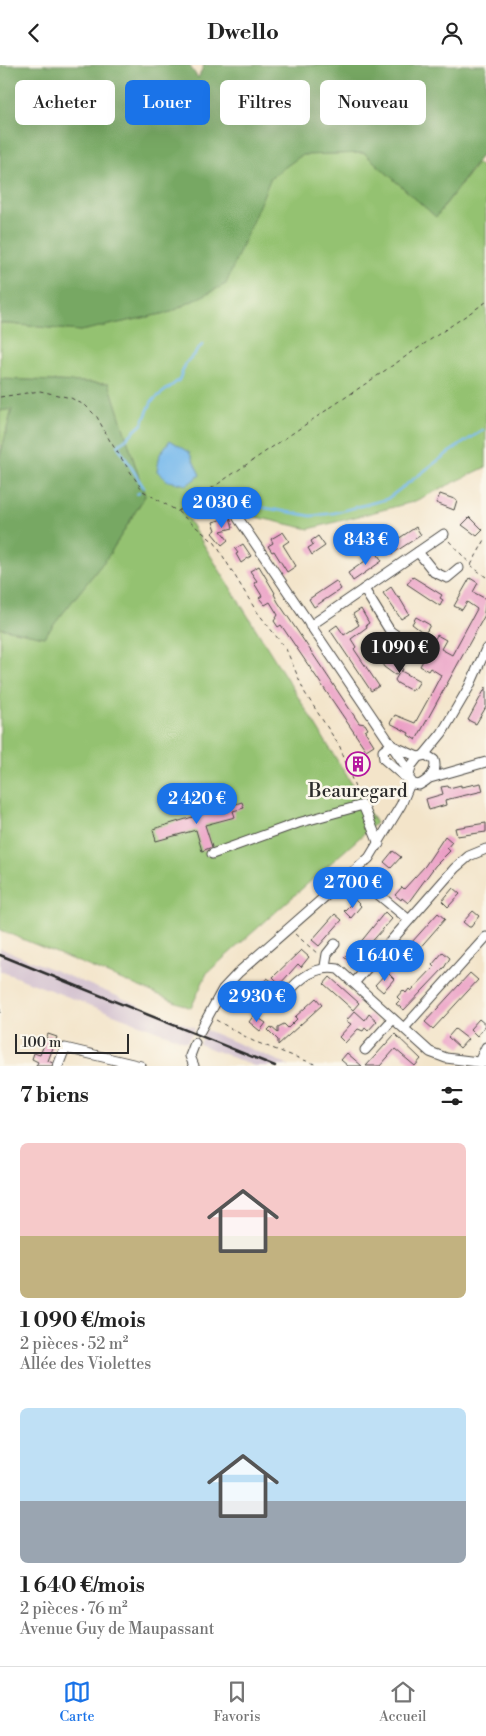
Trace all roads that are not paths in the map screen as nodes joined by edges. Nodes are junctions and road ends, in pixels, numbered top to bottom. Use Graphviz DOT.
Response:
graph roads {
  1 [pos="238,518"];
  2 [pos="444,535"];
  3 [pos="418,552"];
  4 [pos="459,568"];
  5 [pos="364,589"];
  6 [pos="310,627"];
  7 [pos="408,644"];
  8 [pos="486,649"];
  9 [pos="442,733"];
  10 [pos="391,745"];
  11 [pos="421,756"];
  12 [pos="434,762"];
  13 [pos="486,762"];
  14 [pos="449,771"];
  15 [pos="430,777"];
  16 [pos="412,779"];
  17 [pos="380,844"];
  18 [pos="486,849"];
  19 [pos="212,854"];
  20 [pos="379,895"];
  21 [pos="409,920"];
  22 [pos="486,937"];
  23 [pos="335,944"];
  24 [pos="325,963"];
  25 [pos="354,983"];
  26 [pos="280,1006"];
  27 [pos="393,1019"];
  28 [pos="404,1028"];
  29 [pos="200,1031"];
  30 [pos="195,1043"];
  31 [pos="486,1047"];
  32 [pos="365,1050"];
  33 [pos="482,1063"];
  34 [pos="58,1066"];
  35 [pos="141,1066"];
  36 [pos="194,1066"];
  1 -- 6 [label="street"];
  2 -- 3 [label="street"];
  3 -- 4 [label="street"];
  3 -- 5 [label="street"];
  5 -- 6 [label="street"];
  5 -- 7 [label="street"];
  6 -- 10 [label="street"];
  8 -- 9 [label="street"];
  9 -- 11 [label="street"];
  9 -- 12 [label="street"];
  10 -- 11 [label="street"];
  10 -- 16 [label="street"];
  10 -- 16 [label="street"];
  11 -- 12 [label="street"];
  11 -- 16 [label="street"];
  12 -- 14 [label="street"];
  12 -- 15 [label="street"];
  13 -- 14 [label="street"];
  14 -- 15 [label="street"];
  15 -- 16 [label="street"];
  16 -- 17 [label="street"];
  17 -- 19 [label="street"];
  17 -- 29 [label="street"];
  18 -- 21 [label="street"];
  20 -- 21 [label="street"];
  21 -- 25 [label="street"];
  22 -- 28 [label="street"];
  23 -- 24 [label="street"];
  24 -- 25 [label="street"];
  24 -- 26 [label="street"];
  25 -- 27 [label="street"];
  27 -- 28 [label="street"];
  27 -- 32 [label="street"];
  28 -- 33 [label="street"];
  30 -- 36 [label="street"];
  31 -- 33 [label="street"];
  34 -- 35 [label="street"];
}
